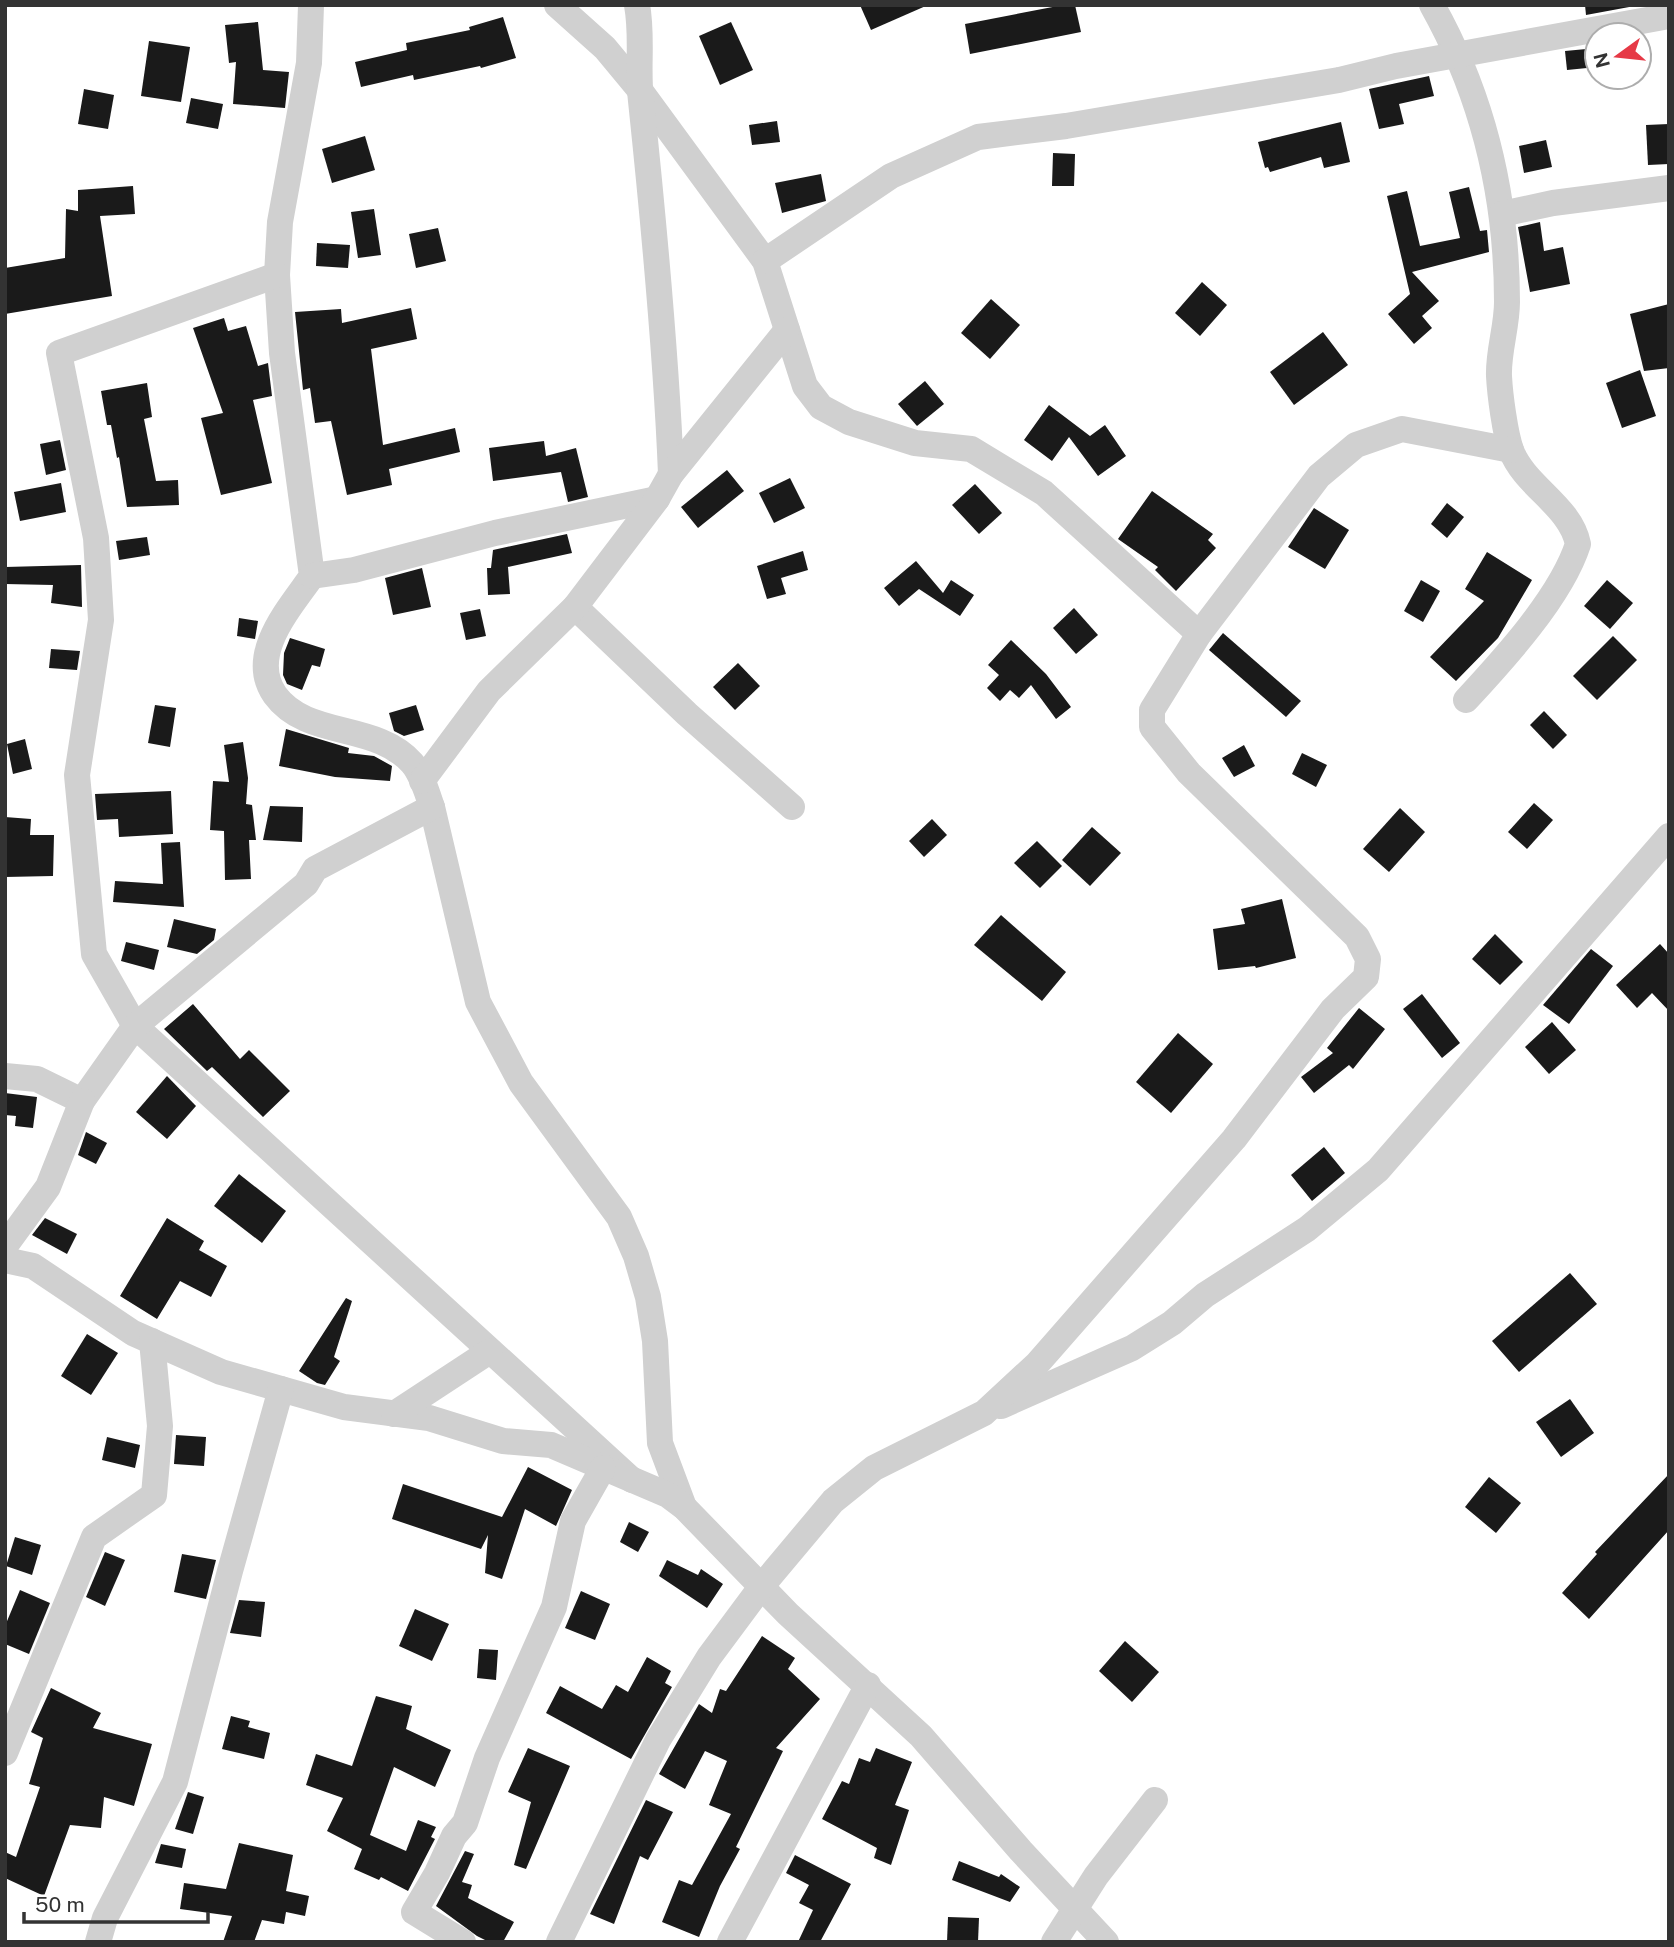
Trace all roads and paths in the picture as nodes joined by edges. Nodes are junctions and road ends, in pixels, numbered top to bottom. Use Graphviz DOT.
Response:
graph roads {
  1 [pos="310,5"];
  2 [pos="557,5"];
  3 [pos="637,5"];
  4 [pos="1432,5"];
  5 [pos="1669,16"];
  6 [pos="1458,55"];
  7 [pos="639,89"];
  8 [pos="1669,188"];
  9 [pos="1502,214"];
  10 [pos="765,261"];
  11 [pos="277,275"];
  12 [pos="787,330"];
  13 [pos="1511,450"];
  14 [pos="671,474"];
  15 [pos="657,499"];
  16 [pos="312,576"];
  17 [pos="575,607"];
  18 [pos="1199,634"];
  19 [pos="1465,700"];
  20 [pos="422,781"];
  21 [pos="432,807"];
  22 [pos="792,807"];
  23 [pos="1669,836"];
  24 [pos="135,1026"];
  25 [pos="5,1076"];
  26 [pos="82,1101"];
  27 [pos="5,1245"];
  28 [pos="5,1260"];
  29 [pos="152,1341"];
  30 [pos="490,1351"];
  31 [pos="281,1389"];
  32 [pos="394,1413"];
  33 [pos="984,1413"];
  34 [pos="603,1468"];
  35 [pos="632,1480"];
  36 [pos="684,1507"];
  37 [pos="761,1587"];
  38 [pos="868,1685"];
  39 [pos="5,1753"];
  40 [pos="1155,1800"];
  41 [pos="1074,1910"];
  42 [pos="98,1942"];
  43 [pos="463,1942"];
  44 [pos="559,1942"];
  45 [pos="730,1942"];
  46 [pos="1054,1942"];
  47 [pos="1107,1942"];
  1 -- 11 [label="street"];
  2 -- 7 [label="street"];
  3 -- 7 [label="street"];
  4 -- 6 [label="street"];
  5 -- 6 [label="street"];
  6 -- 9 [label="street"];
  6 -- 10 [label="street"];
  7 -- 10 [label="street"];
  7 -- 14 [label="street"];
  8 -- 9 [label="street"];
  9 -- 13 [label="street"];
  10 -- 12 [label="street"];
  11 -- 16 [label="street"];
  11 -- 24 [label="street"];
  12 -- 14 [label="street"];
  12 -- 18 [label="street"];
  13 -- 18 [label="street"];
  13 -- 19 [label="street"];
  14 -- 15 [label="street"];
  15 -- 16 [label="street"];
  15 -- 17 [label="street"];
  16 -- 20 [label="street"];
  17 -- 20 [label="street"];
  17 -- 22 [label="street"];
  18 -- 33 [label="street"];
  20 -- 21 [label="street"];
  21 -- 24 [label="street"];
  21 -- 36 [label="street"];
  23 -- 33 [label="street"];
  24 -- 26 [label="street"];
  24 -- 30 [label="street"];
  25 -- 26 [label="street"];
  26 -- 27 [label="street"];
  28 -- 29 [label="street"];
  29 -- 31 [label="street"];
  29 -- 39 [label="street"];
  30 -- 32 [label="street"];
  30 -- 35 [label="street"];
  31 -- 32 [label="street"];
  31 -- 42 [label="street"];
  32 -- 34 [label="street"];
  33 -- 37 [label="street"];
  34 -- 35 [label="street"];
  34 -- 43 [label="street"];
  35 -- 36 [label="street"];
  36 -- 37 [label="street"];
  37 -- 38 [label="street"];
  37 -- 44 [label="street"];
  38 -- 41 [label="street"];
  38 -- 45 [label="street"];
  40 -- 41 [label="street"];
  41 -- 46 [label="street"];
  41 -- 47 [label="street"];
}
